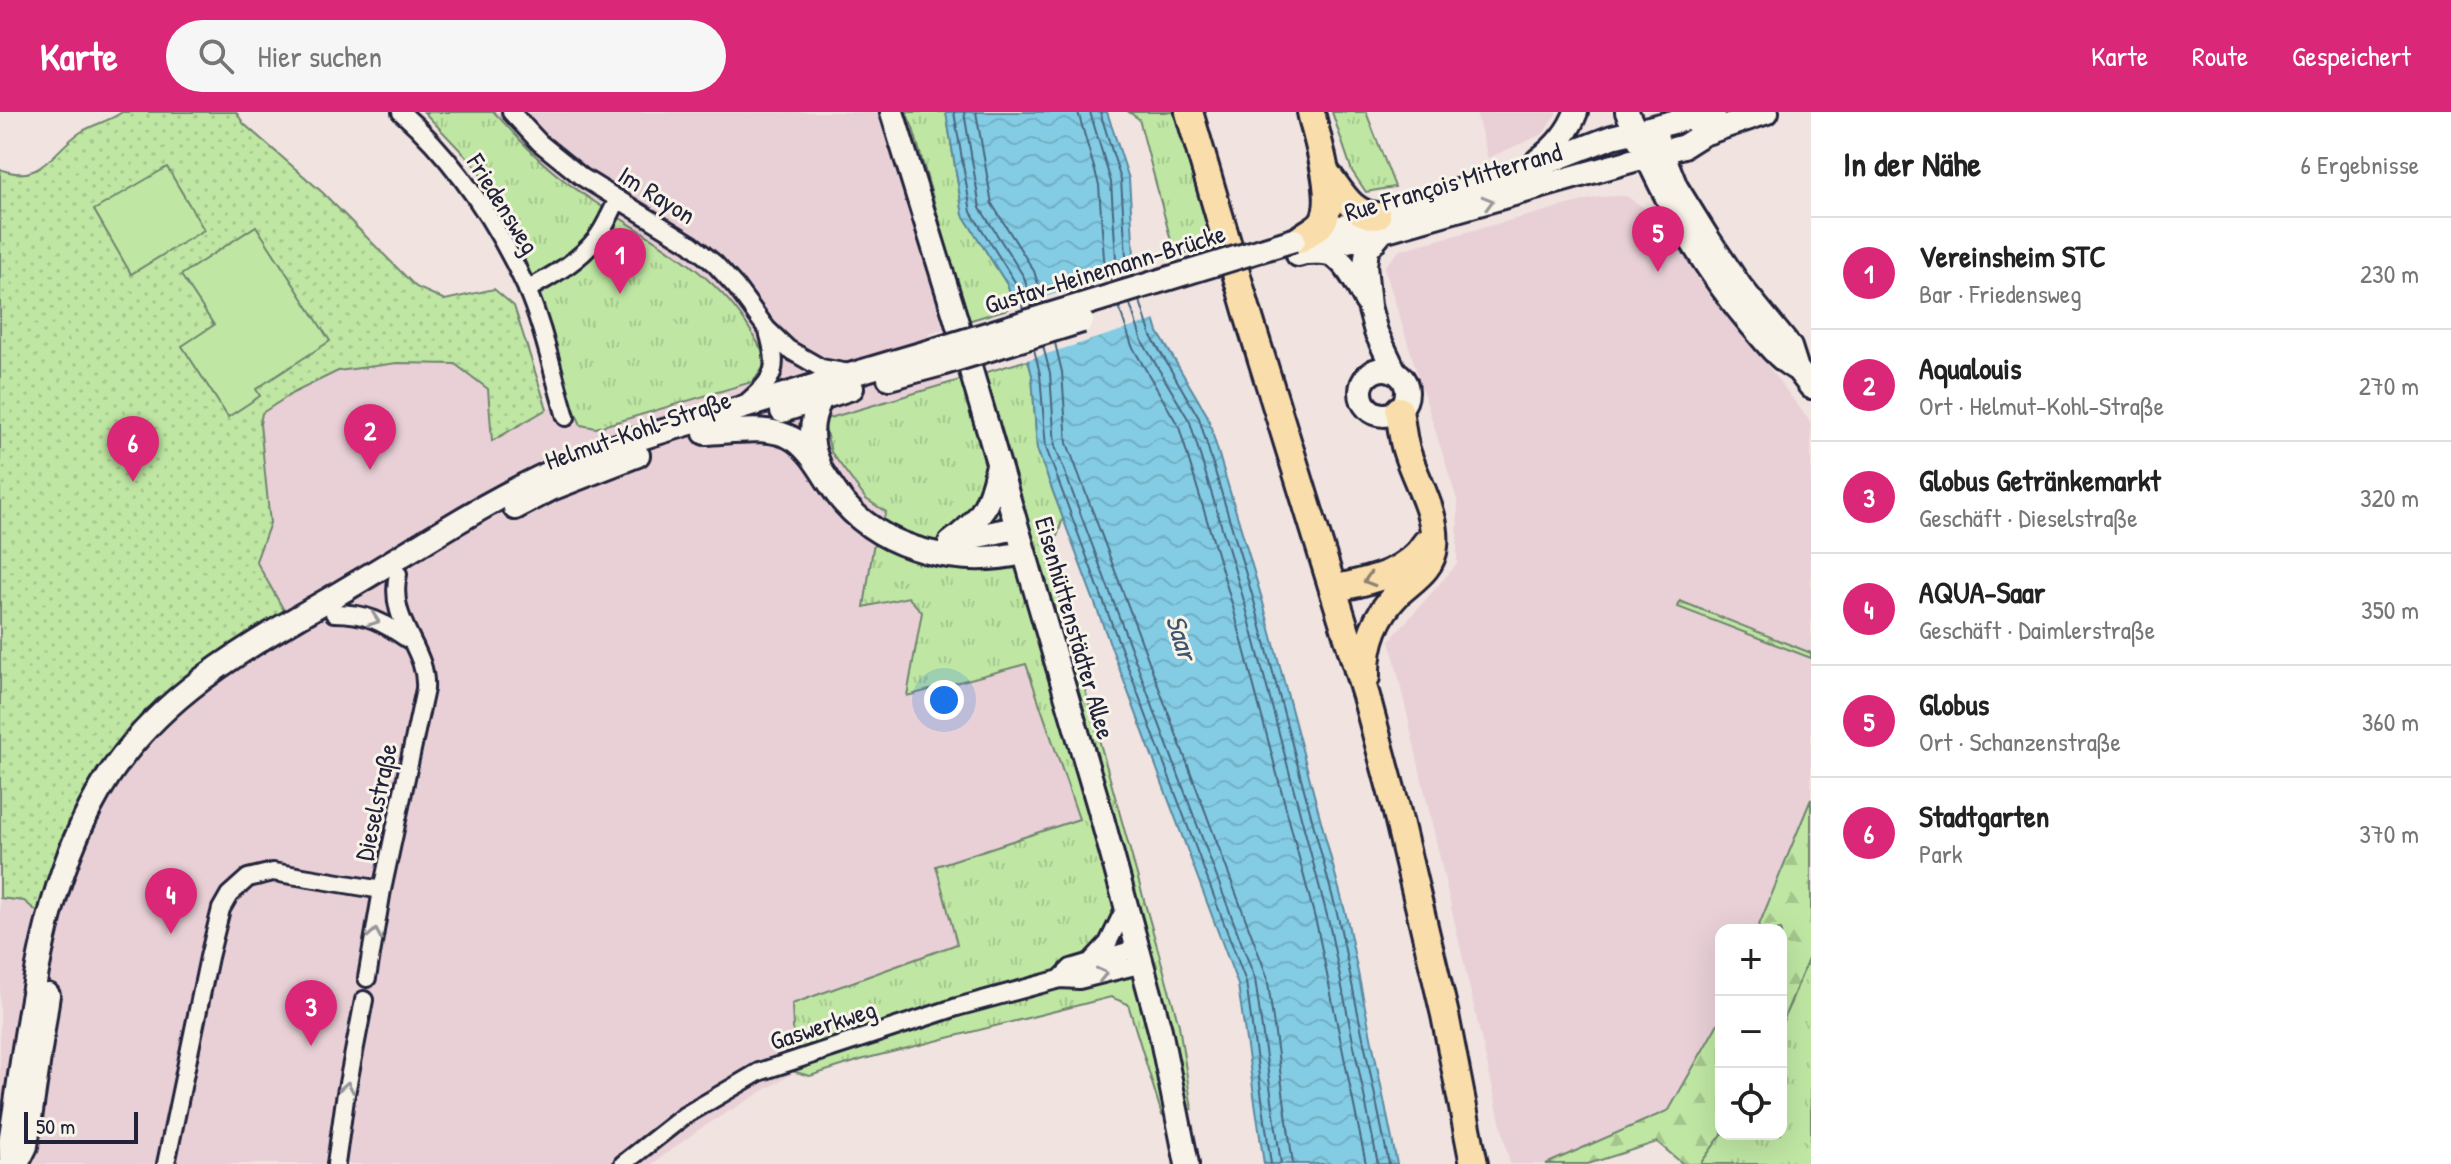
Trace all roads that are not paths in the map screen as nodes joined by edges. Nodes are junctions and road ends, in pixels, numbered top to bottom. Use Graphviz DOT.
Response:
graph roads {
  1 [pos="401,112"];
  2 [pos="511,112"];
  3 [pos="892,112"];
  4 [pos="1189,112"];
  5 [pos="1311,112"];
  6 [pos="1576,112"];
  7 [pos="1714,112"];
  8 [pos="1767,112"];
  9 [pos="1646,120"];
  10 [pos="1664,152"];
  11 [pos="1524,171"];
  12 [pos="1327,174"];
  13 [pos="618,199"];
  14 [pos="1380,224"];
  15 [pos="1299,247"];
  16 [pos="527,290"];
  17 [pos="1369,306"];
  18 [pos="767,329"];
  19 [pos="935,358"];
  20 [pos="1384,371"];
  21 [pos="851,374"];
  22 [pos="1811,387"];
  23 [pos="821,399"];
  24 [pos="740,408"];
  25 [pos="1389,412"];
  26 [pos="566,417"];
  27 [pos="705,433"];
  28 [pos="998,464"];
  29 [pos="827,479"];
  30 [pos="1431,520"];
  31 [pos="1016,528"];
  32 [pos="950,543"];
  33 [pos="927,550"];
  34 [pos="1023,553"];
  35 [pos="398,574"];
  36 [pos="1400,591"];
  37 [pos="1336,600"];
  38 [pos="334,613"];
  39 [pos="409,640"];
  40 [pos="1366,696"];
  41 [pos="382,890"];
  42 [pos="1126,906"];
  43 [pos="1141,956"];
  44 [pos="1091,961"];
  45 [pos="367,978"];
  46 [pos="1060,979"];
  47 [pos="364,1000"];
  48 [pos="14,1164"];
  49 [pos="166,1164"];
  50 [pos="336,1164"];
  51 [pos="623,1164"];
  52 [pos="1187,1164"];
  53 [pos="1474,1164"];
  1 -- 16 [label="street, Friedensweg"];
  2 -- 13 [label="street, Im Rayon"];
  3 -- 28 [label="street, Eisenhüttenstädter Allee"];
  4 -- 37 [label="main road"];
  5 -- 12 [label="main road"];
  6 -- 11 [label="street"];
  7 -- 9 [label="street, Rue François Mitterrand"];
  8 -- 10 [label="street, Rue François Mitterrand"];
  9 -- 10 [label="street"];
  9 -- 11 [label="street, Rue François Mitterrand"];
  14 -- 10 [label="street, Rue François Mitterrand, one-way"];
  10 -- 22 [label="street"];
  11 -- 14 [label="street, Rue François Mitterrand"];
  12 -- 14 [label="main road"];
  12 -- 15 [label="main road"];
  13 -- 16 [label="street, Friedensweg"];
  13 -- 18 [label="street, Im Rayon"];
  14 -- 15 [label="street, Rue François Mitterrand"];
  14 -- 17 [label="street"];
  15 -- 17 [label="street"];
  15 -- 19 [label="street, Gustav-Heinemann-Brücke, bridge"];
  16 -- 26 [label="street, Friedensweg"];
  17 -- 20 [label="street"];
  18 -- 21 [label="street, Im Rayon"];
  18 -- 24 [label="street, Im Rayon"];
  19 -- 21 [label="street, Helmut-Kohl-Straße"];
  19 -- 23 [label="street, Helmut-Kohl-Straße"];
  20 -- 25 [label="street"];
  20 -- 25 [label="street"];
  21 -- 24 [label="street, Helmut-Kohl-Straße"];
  23 -- 27 [label="street, Helmut-Kohl-Straße"];
  23 -- 29 [label="street"];
  24 -- 48 [label="street, Helmut-Kohl-Straße"];
  25 -- 30 [label="main road"];
  27 -- 29 [label="street"];
  27 -- 35 [label="street, Helmut-Kohl-Straße"];
  28 -- 31 [label="street, Eisenhüttenstädter Allee"];
  28 -- 32 [label="street"];
  29 -- 33 [label="street"];
  30 -- 36 [label="main road"];
  30 -- 37 [label="main road, one-way"];
  31 -- 32 [label="street"];
  31 -- 34 [label="street, Eisenhüttenstädter Allee"];
  32 -- 33 [label="street"];
  33 -- 34 [label="street"];
  34 -- 42 [label="street, Eisenhüttenstädter Allee"];
  35 -- 38 [label="street, Helmut-Kohl-Straße"];
  35 -- 39 [label="street, Dieselstraße"];
  36 -- 37 [label="main road"];
  36 -- 40 [label="main road"];
  37 -- 40 [label="main road"];
  38 -- 39 [label="street, one-way"];
  38 -- 48 [label="street, Helmut-Kohl-Straße"];
  39 -- 41 [label="street, Dieselstraße"];
  40 -- 53 [label="main road"];
  45 -- 41 [label="street, Dieselstraße, one-way"];
  41 -- 49 [label="street"];
  42 -- 43 [label="street, Eisenhüttenstädter Allee"];
  42 -- 44 [label="street, Gaswerkweg"];
  43 -- 44 [label="street, Gaswerkweg"];
  46 -- 43 [label="street, Gaswerkweg, one-way"];
  43 -- 52 [label="street, Eisenhüttenstädter Allee"];
  44 -- 46 [label="street, Gaswerkweg"];
  46 -- 51 [label="street, Gaswerkweg"];
  50 -- 47 [label="street, one-way"];
}
